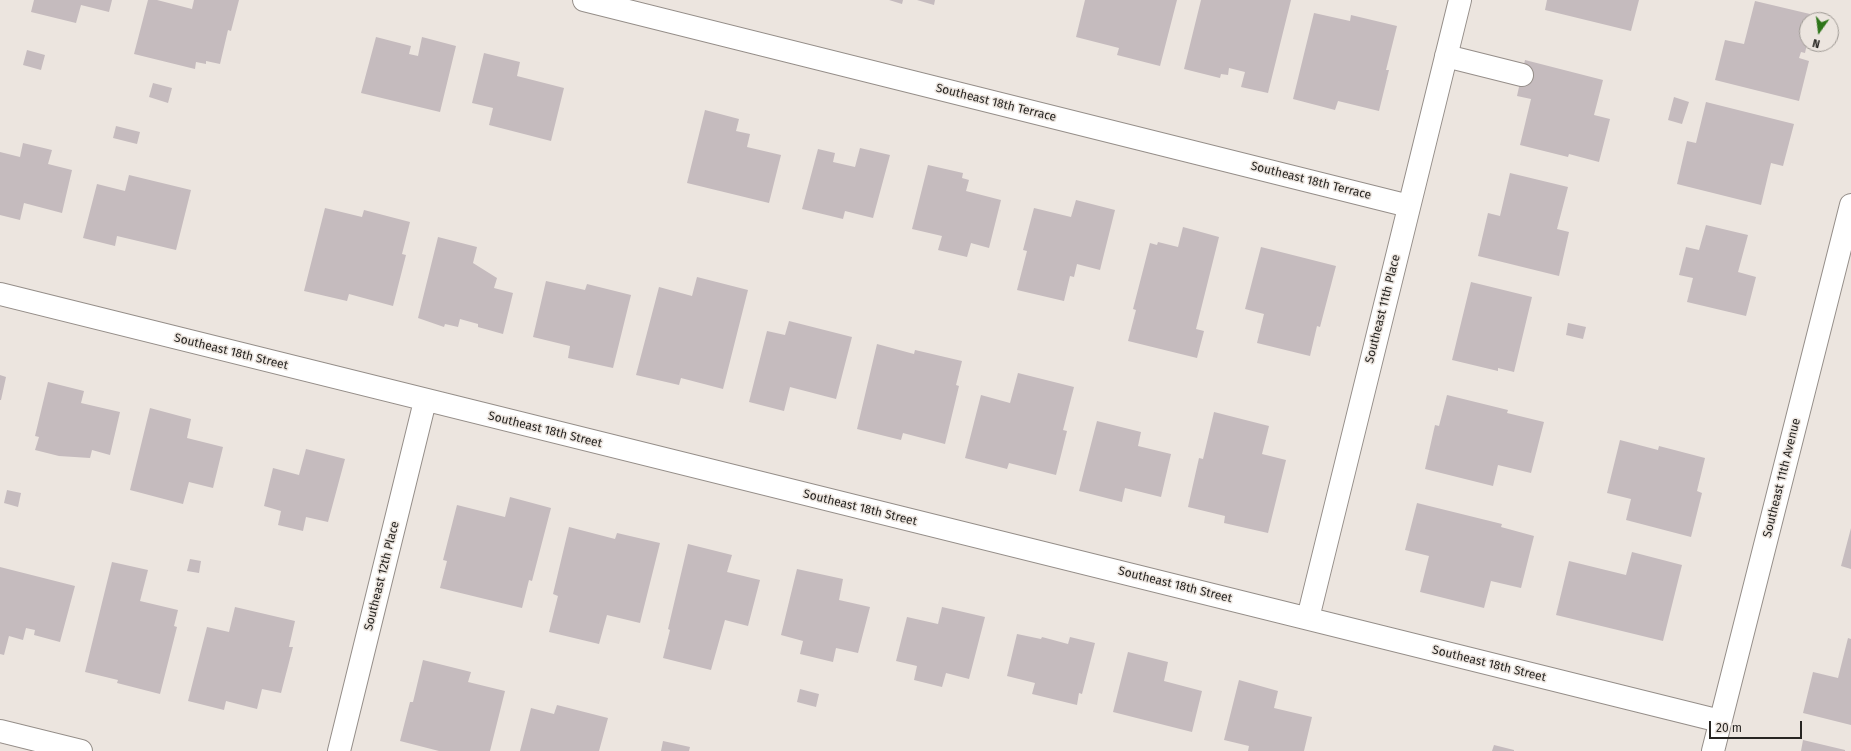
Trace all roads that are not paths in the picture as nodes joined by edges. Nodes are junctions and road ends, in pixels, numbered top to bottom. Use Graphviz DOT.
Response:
graph roads {
  1 [pos="584,0"];
  2 [pos="1460,0"];
  3 [pos="1446,56"];
  4 [pos="1522,75"];
  5 [pos="1851,205"];
  6 [pos="1409,206"];
  7 [pos="0,294"];
  8 [pos="425,401"];
  9 [pos="1308,618"];
  10 [pos="1720,722"];
  11 [pos="0,731"];
  12 [pos="81,751"];
  13 [pos="339,751"];
  14 [pos="1713,751"];
  1 -- 6 [label="street, Southeast 18th Terrace"];
  2 -- 3 [label="street, Southeast 11th Place"];
  3 -- 4 [label="street"];
  3 -- 6 [label="street, Southeast 11th Place"];
  5 -- 10 [label="street, Southeast 11th Avenue"];
  6 -- 9 [label="street, Southeast 11th Place"];
  7 -- 8 [label="street, Southeast 18th Street"];
  8 -- 9 [label="street, Southeast 18th Street"];
  8 -- 13 [label="street, Southeast 12th Place"];
  9 -- 10 [label="street, Southeast 18th Street"];
  10 -- 14 [label="street, Southeast 11th Avenue"];
  11 -- 12 [label="street"];
}
